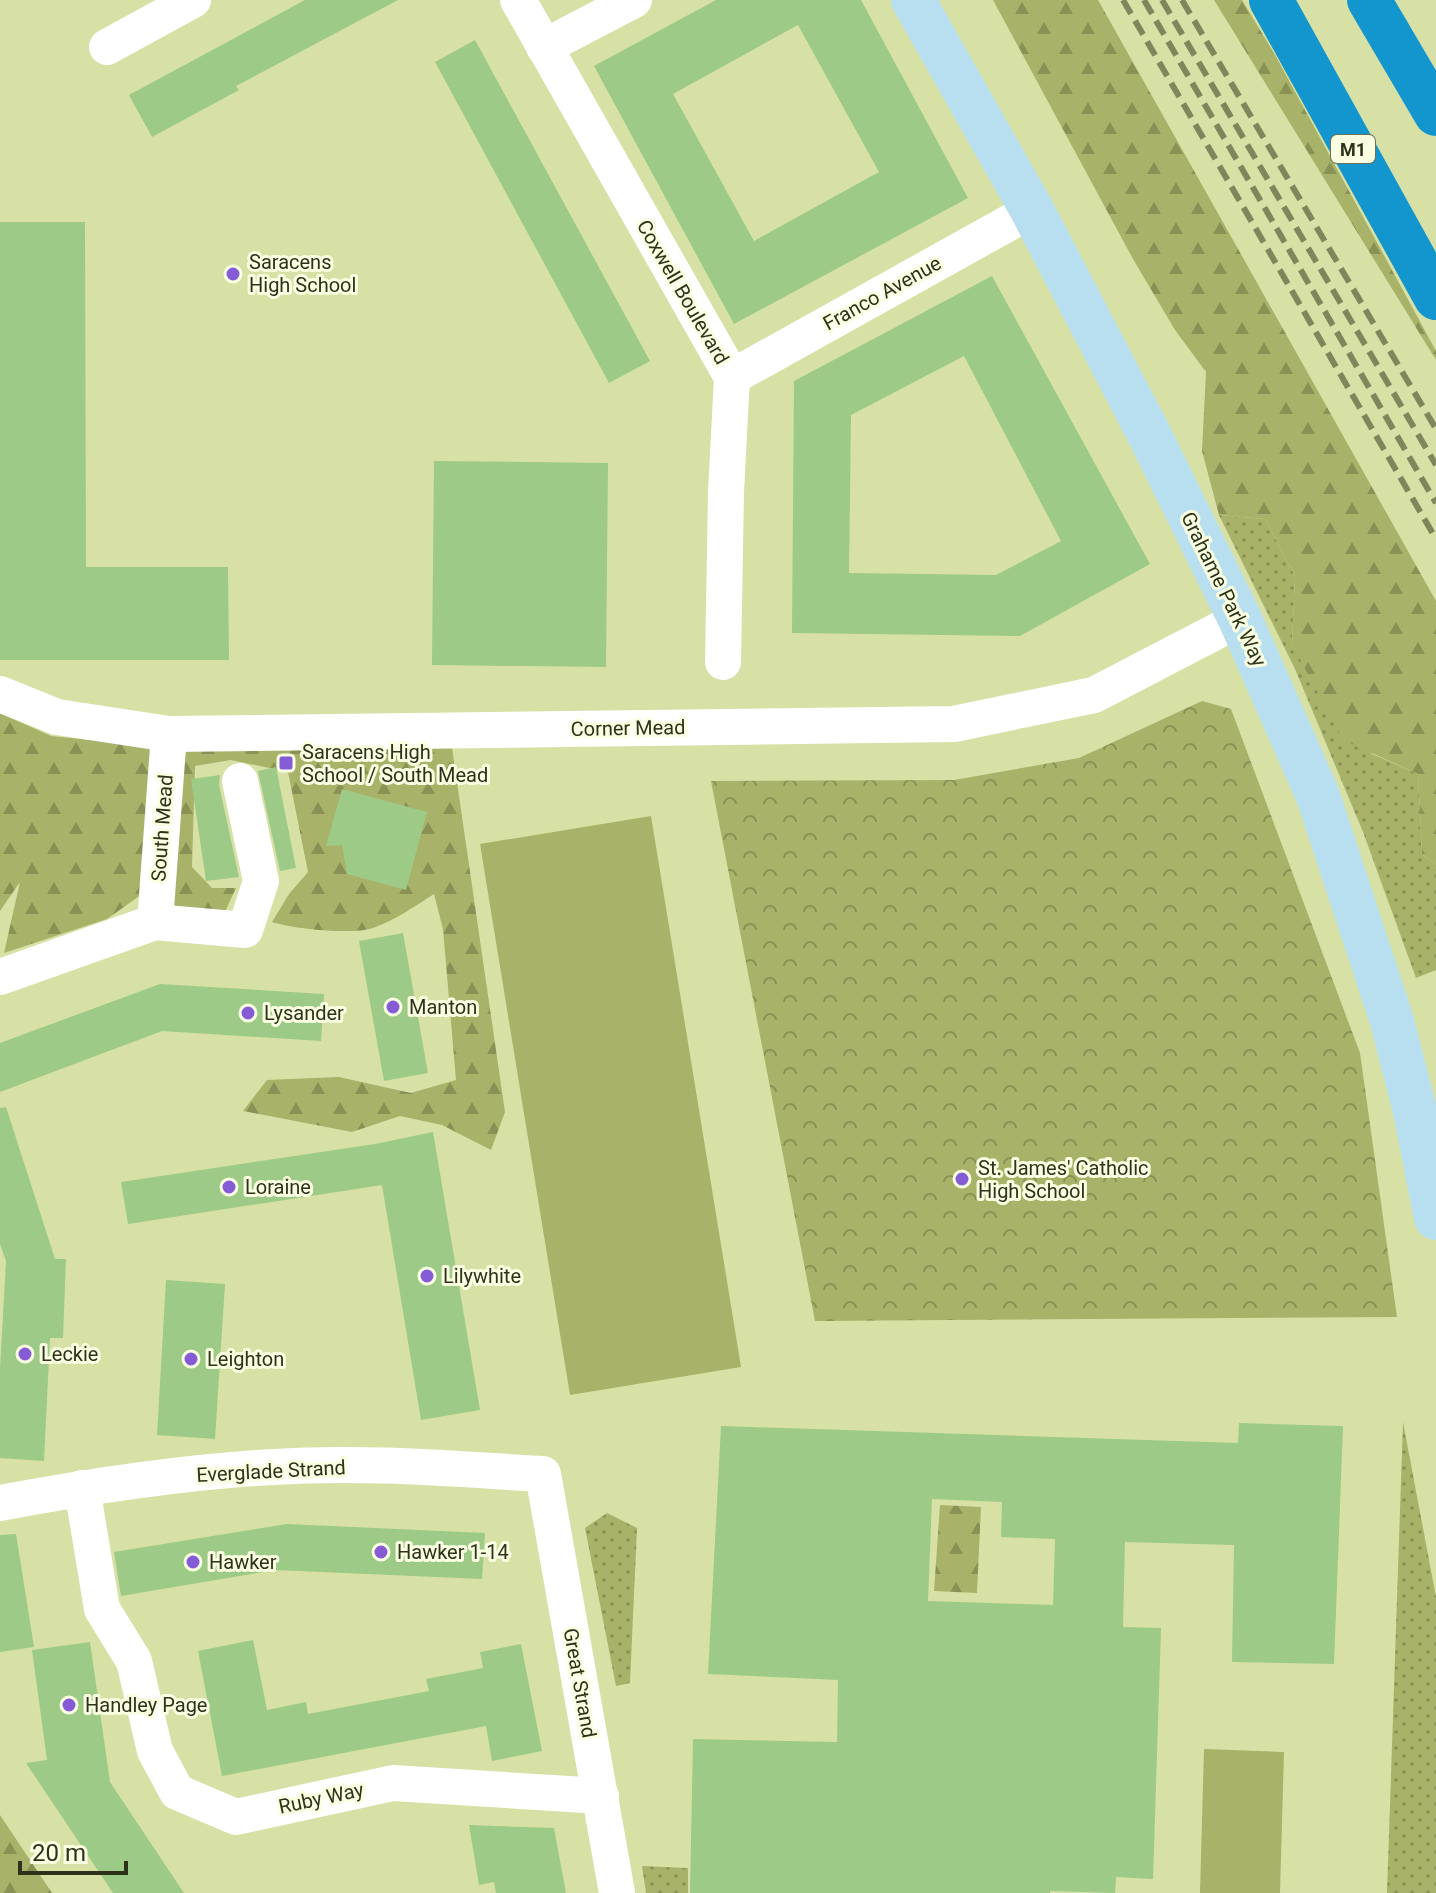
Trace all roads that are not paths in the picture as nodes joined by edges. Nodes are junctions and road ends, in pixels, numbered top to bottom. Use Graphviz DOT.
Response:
graph roads {
  1 [pos="193,0"];
  2 [pos="518,0"];
  3 [pos="634,0"];
  4 [pos="913,0"];
  5 [pos="1271,0"];
  6 [pos="1369,0"];
  7 [pos="107,47"];
  8 [pos="544,47"];
  9 [pos="1436,114"];
  10 [pos="1032,210"];
  11 [pos="1436,298"];
  12 [pos="732,377"];
  13 [pos="1240,619"];
  14 [pos="723,662"];
  15 [pos="0,694"];
  16 [pos="169,734"];
  17 [pos="240,781"];
  18 [pos="155,922"];
  19 [pos="0,977"];
  20 [pos="1436,1218"];
  21 [pos="543,1474"];
  22 [pos="82,1488"];
  23 [pos="0,1503"];
  24 [pos="601,1796"];
  25 [pos="617,1893"];
  1 -- 7 [label="street"];
  2 -- 8 [label="street, Coxwell Boulevard"];
  3 -- 8 [label="street"];
  4 -- 10 [label="street, Grahame Park Way"];
  5 -- 11 [label="highway, M1"];
  6 -- 9 [label="highway"];
  8 -- 12 [label="street, Coxwell Boulevard"];
  10 -- 12 [label="street, Franco Avenue"];
  10 -- 13 [label="street, Grahame Park Way"];
  12 -- 14 [label="street, Coxwell Boulevard"];
  13 -- 16 [label="street, Corner Mead"];
  13 -- 20 [label="street, Grahame Park Way"];
  15 -- 16 [label="street, Corner Mead"];
  16 -- 18 [label="street, South Mead"];
  17 -- 18 [label="street"];
  18 -- 19 [label="street"];
  21 -- 22 [label="street, Everglade Strand"];
  21 -- 24 [label="street, Great Strand"];
  22 -- 23 [label="street, Everglade Strand"];
  22 -- 24 [label="street, Ruby Way"];
  24 -- 25 [label="street, Great Strand"];
}
